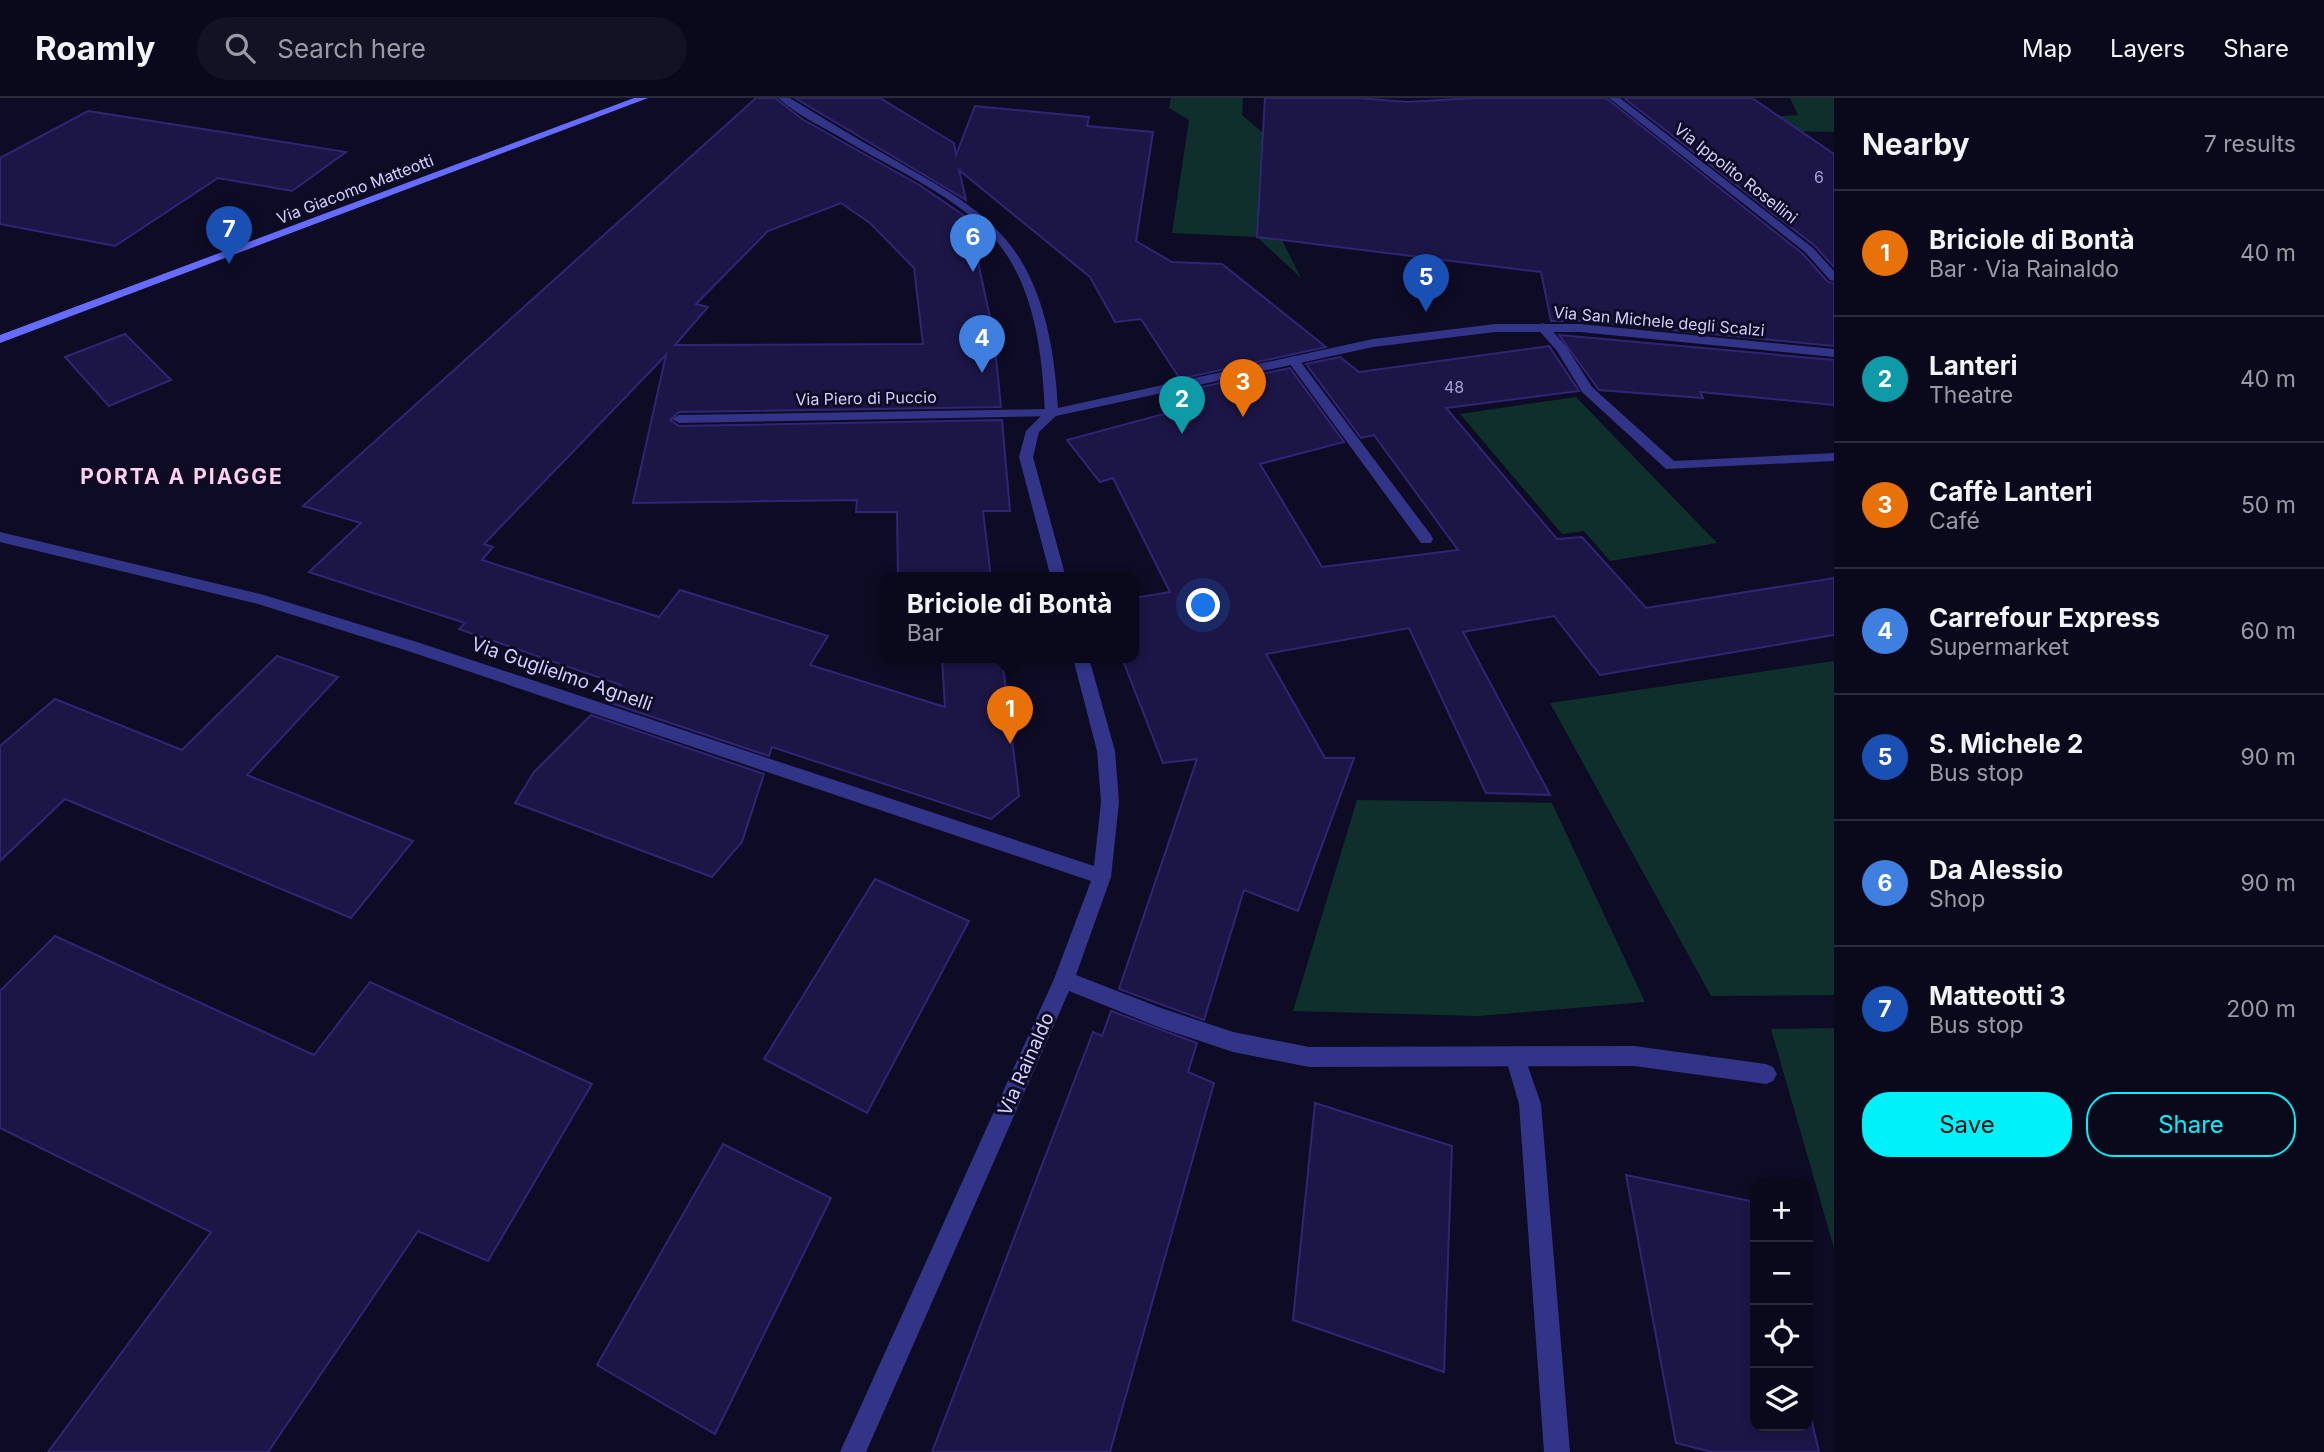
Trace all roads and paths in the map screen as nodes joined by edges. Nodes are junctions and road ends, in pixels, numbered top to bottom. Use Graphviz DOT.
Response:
graph roads {
  1 [pos="643,98"];
  2 [pos="783,98"];
  3 [pos="1614,98"];
  4 [pos="1834,278"];
  5 [pos="1542,327"];
  6 [pos="0,339"];
  7 [pos="1834,353"];
  8 [pos="1293,360"];
  9 [pos="1052,413"];
  10 [pos="679,419"];
  11 [pos="1834,457"];
  12 [pos="0,537"];
  13 [pos="1426,539"];
  14 [pos="1057,572"];
  15 [pos="1082,663"];
  16 [pos="1102,877"];
  17 [pos="1064,980"];
  18 [pos="1516,1059"];
  19 [pos="1766,1074"];
  20 [pos="853,1452"];
  21 [pos="1557,1452"];
  1 -- 6 [label="main road, Via Giacomo Matteotti"];
  2 -- 9 [label="street"];
  3 -- 4 [label="street, Via Ippolito Rosellini"];
  5 -- 7 [label="street, Via San Michele degli Scalzi"];
  5 -- 8 [label="street, Via San Michele degli Scalzi"];
  5 -- 11 [label="street"];
  8 -- 9 [label="street, Via San Michele degli Scalzi"];
  8 -- 13 [label="street"];
  9 -- 10 [label="street, Via Piero di Puccio"];
  9 -- 14 [label="street"];
  12 -- 16 [label="street, Via Guglielmo Agnelli"];
  15 -- 16 [label="street, Via Rainaldo"];
  16 -- 17 [label="street, Via Rainaldo"];
  17 -- 18 [label="street"];
  17 -- 20 [label="street, Via Rainaldo"];
  18 -- 19 [label="street"];
  18 -- 21 [label="street"];
}
